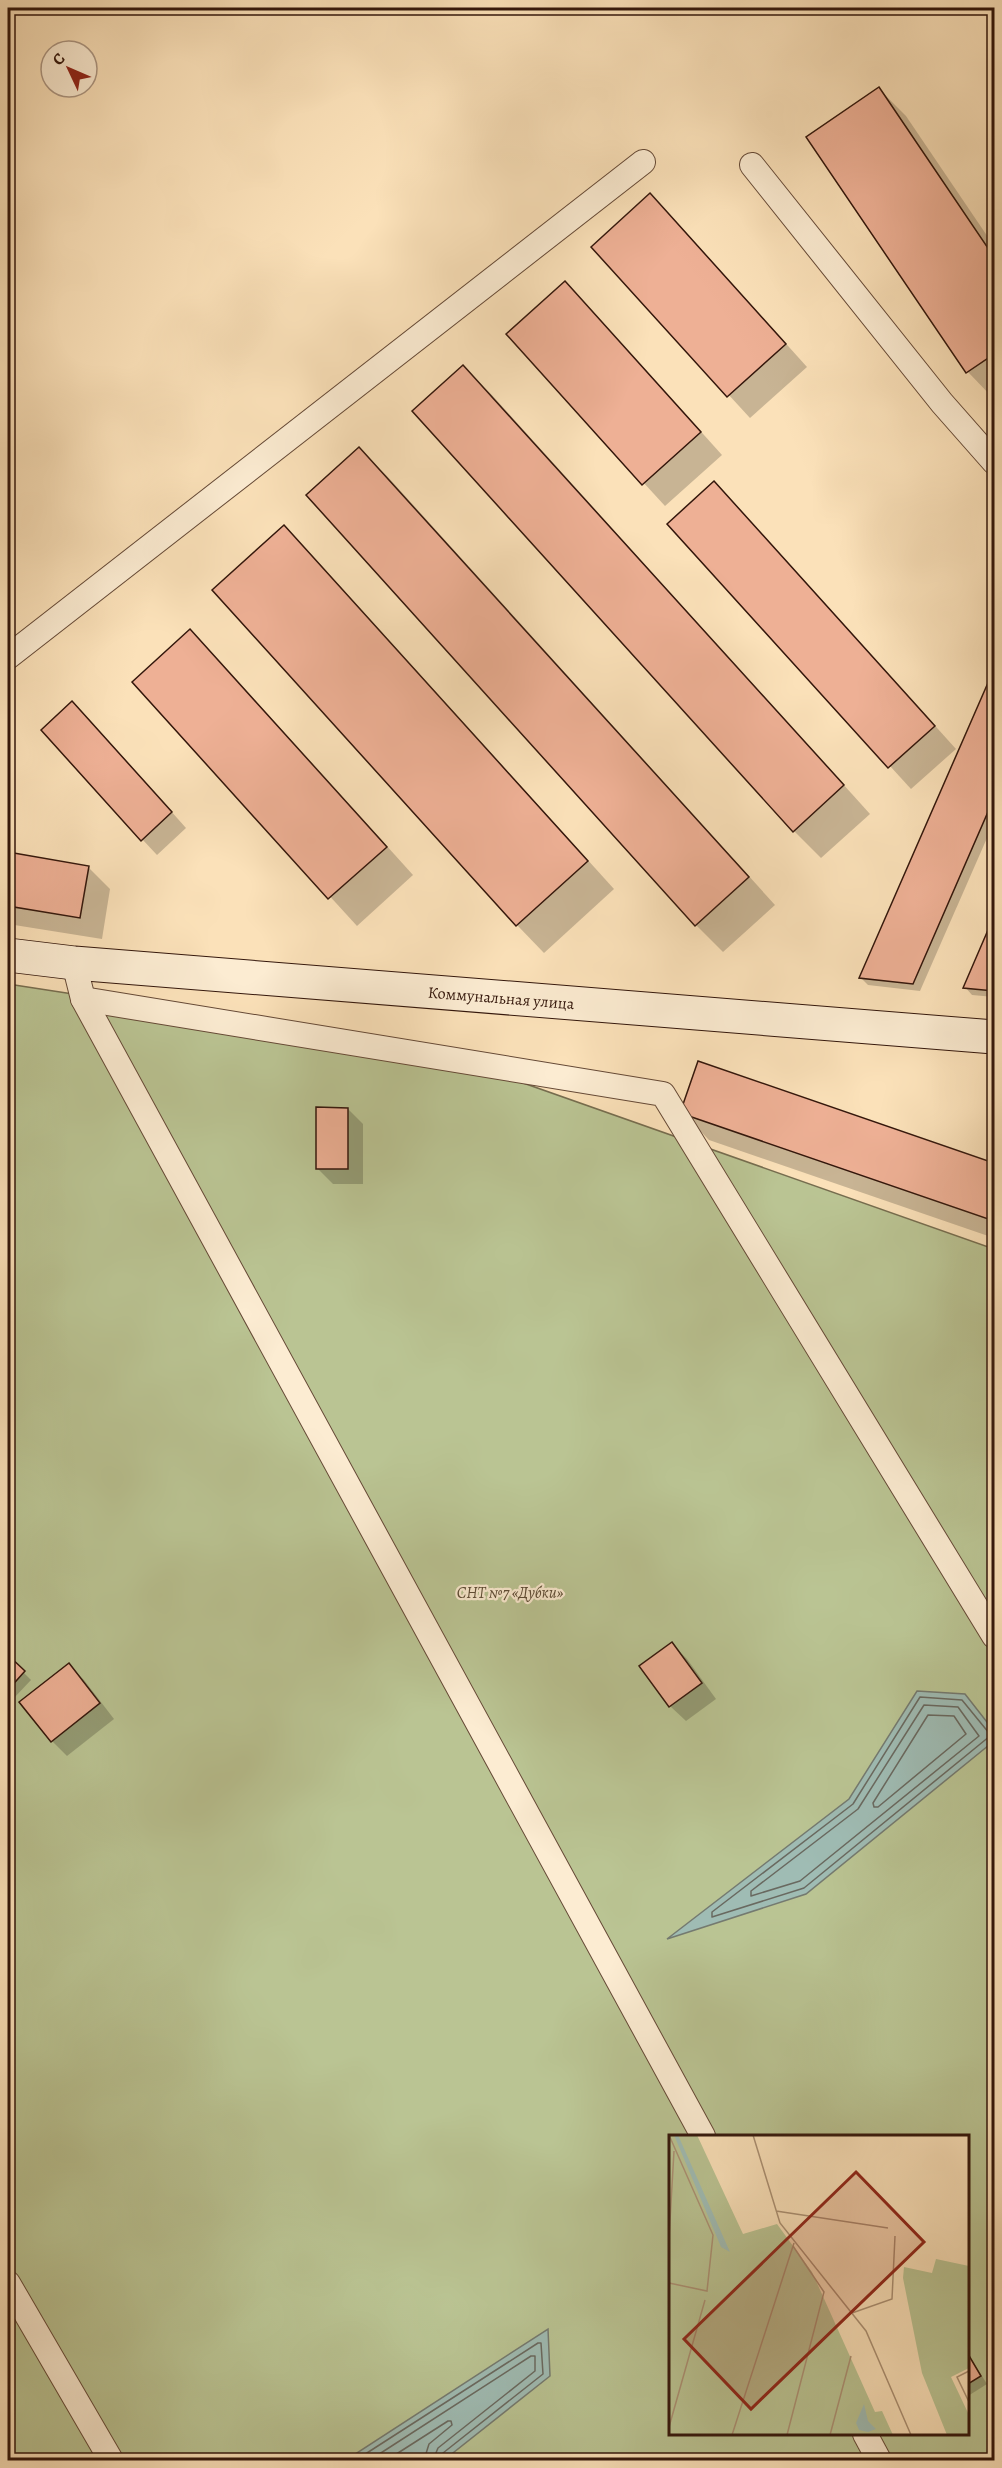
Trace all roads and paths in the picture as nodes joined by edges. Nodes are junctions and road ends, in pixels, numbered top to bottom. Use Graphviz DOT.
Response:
graph roads {
  1 [pos="643,162"];
  2 [pos="752,165"];
  3 [pos="994,462"];
  4 [pos="8,657"];
  5 [pos="8,955"];
  6 [pos="74,963"];
  7 [pos="83,999"];
  8 [pos="994,1037"];
  9 [pos="994,1636"];
  10 [pos="702,2135"];
  11 [pos="8,2283"];
  12 [pos="866,2435"];
  13 [pos="111,2460"];
  14 [pos="879,2460"];
  1 -- 4 [label="lane"];
  2 -- 3 [label="lane"];
  5 -- 6 [label="street, Коммунальная улица"];
  6 -- 7 [label="lane"];
  6 -- 8 [label="street, Коммунальная улица"];
  7 -- 9 [label="lane"];
  7 -- 10 [label="lane"];
  11 -- 13 [label="lane"];
  12 -- 14 [label="lane"];
}
